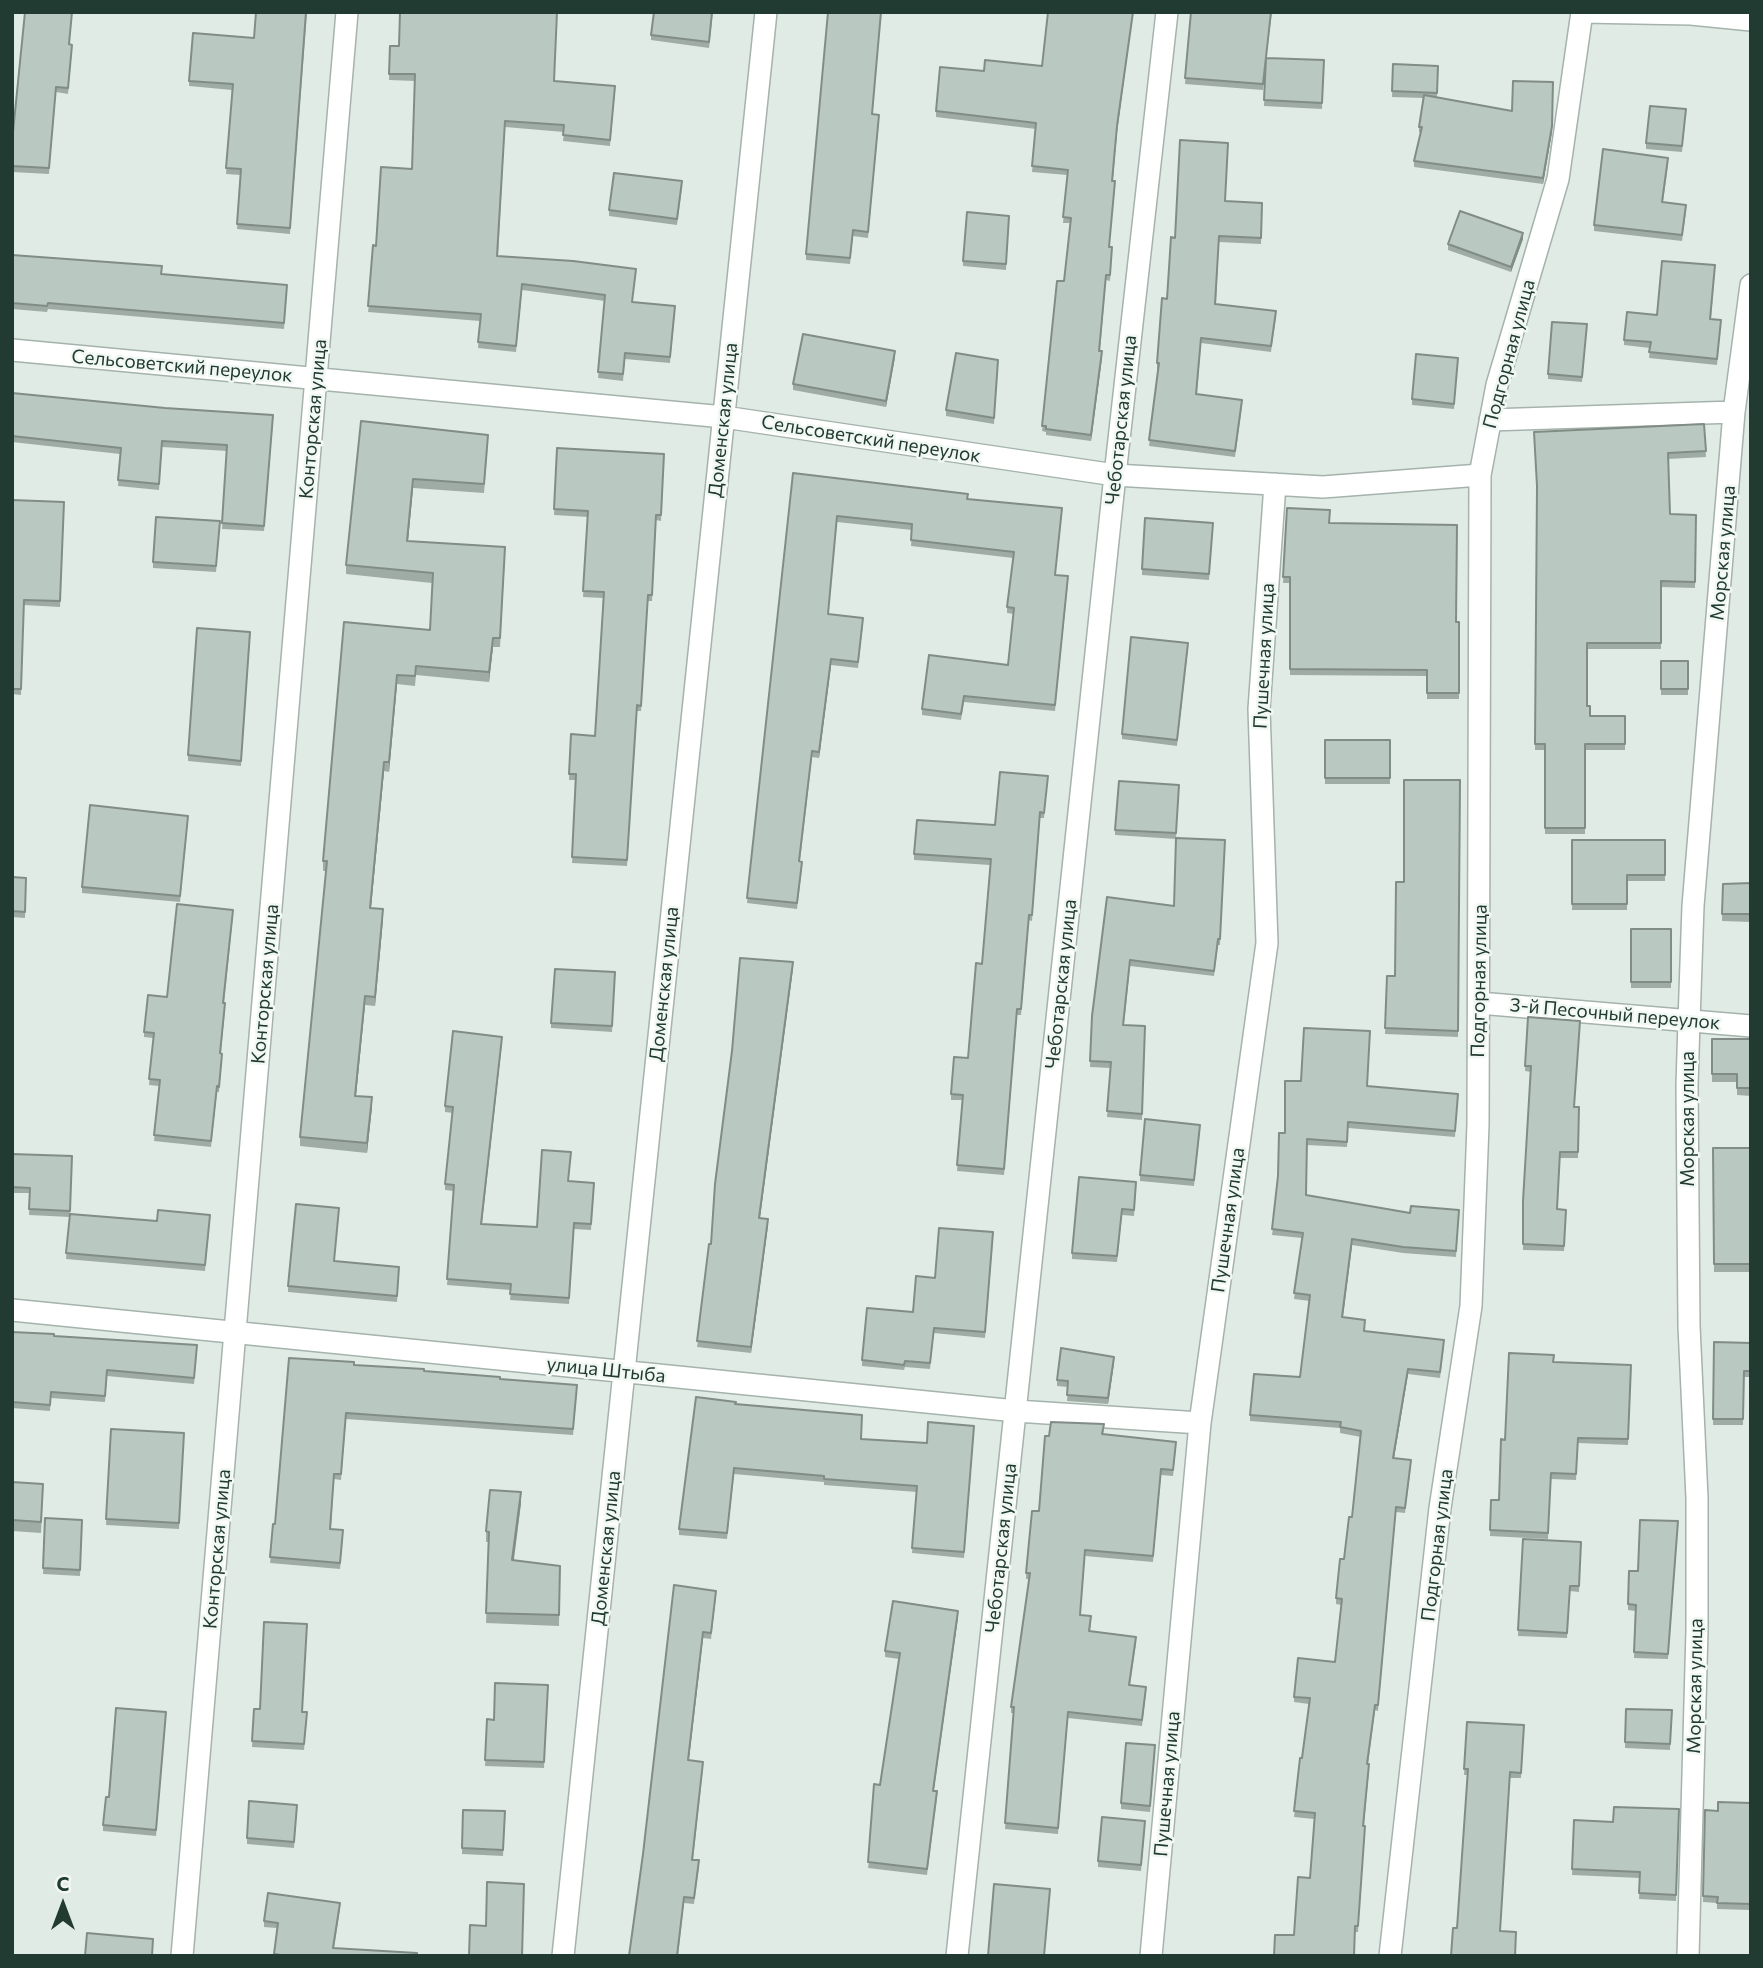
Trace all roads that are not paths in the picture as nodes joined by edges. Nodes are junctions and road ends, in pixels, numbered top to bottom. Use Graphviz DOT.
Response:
graph roads {
  1 [pos="347,12"];
  2 [pos="766,12"];
  3 [pos="1167,12"];
  4 [pos="1582,12"];
  5 [pos="1751,20"];
  6 [pos="1751,285"];
  7 [pos="12,350"];
  8 [pos="316,379"];
  9 [pos="1734,412"];
  10 [pos="724,416"];
  11 [pos="1490,420"];
  12 [pos="1115,475"];
  13 [pos="1480,475"];
  14 [pos="1275,484"];
  15 [pos="1479,1003"];
  16 [pos="1689,1021"];
  17 [pos="1751,1026"];
  18 [pos="12,1310"];
  19 [pos="235,1333"];
  20 [pos="624,1372"];
  21 [pos="1016,1411"];
  22 [pos="1200,1423"];
  23 [pos="183,1956"];
  24 [pos="563,1956"];
  25 [pos="957,1956"];
  26 [pos="1151,1956"];
  27 [pos="1390,1956"];
  28 [pos="1688,1956"];
  1 -- 8 [label="street, Конторская улица"];
  2 -- 10 [label="street, Доменская улица"];
  3 -- 12 [label="street, Чеботарская улица"];
  4 -- 5 [label="street"];
  4 -- 11 [label="street, Подгорная улица"];
  6 -- 9 [label="street, Морская улица"];
  7 -- 8 [label="street, Сельсоветский переулок"];
  8 -- 10 [label="street, Сельсоветский переулок"];
  8 -- 19 [label="street, Конторская улица"];
  9 -- 11 [label="street"];
  9 -- 16 [label="street, Морская улица"];
  10 -- 12 [label="street, Сельсоветский переулок"];
  10 -- 20 [label="street, Доменская улица"];
  11 -- 13 [label="street, Подгорная улица"];
  12 -- 14 [label="street, Сельсоветский переулок"];
  12 -- 21 [label="street, Чеботарская улица"];
  13 -- 14 [label="street, Сельсоветский переулок"];
  13 -- 15 [label="street, Подгорная улица"];
  14 -- 22 [label="street, Пушечная улица"];
  15 -- 16 [label="street, 3-й Песочный переулок"];
  15 -- 27 [label="street, Подгорная улица"];
  16 -- 17 [label="street, 3-й Песочный переулок"];
  16 -- 28 [label="street, Морская улица"];
  18 -- 19 [label="street, улица Штыба"];
  19 -- 20 [label="street, улица Штыба"];
  19 -- 23 [label="street, Конторская улица"];
  20 -- 21 [label="street, улица Штыба"];
  20 -- 24 [label="street, Доменская улица"];
  21 -- 22 [label="street, улица Штыба"];
  21 -- 25 [label="street, Чеботарская улица"];
  22 -- 26 [label="street, Пушечная улица"];
}
